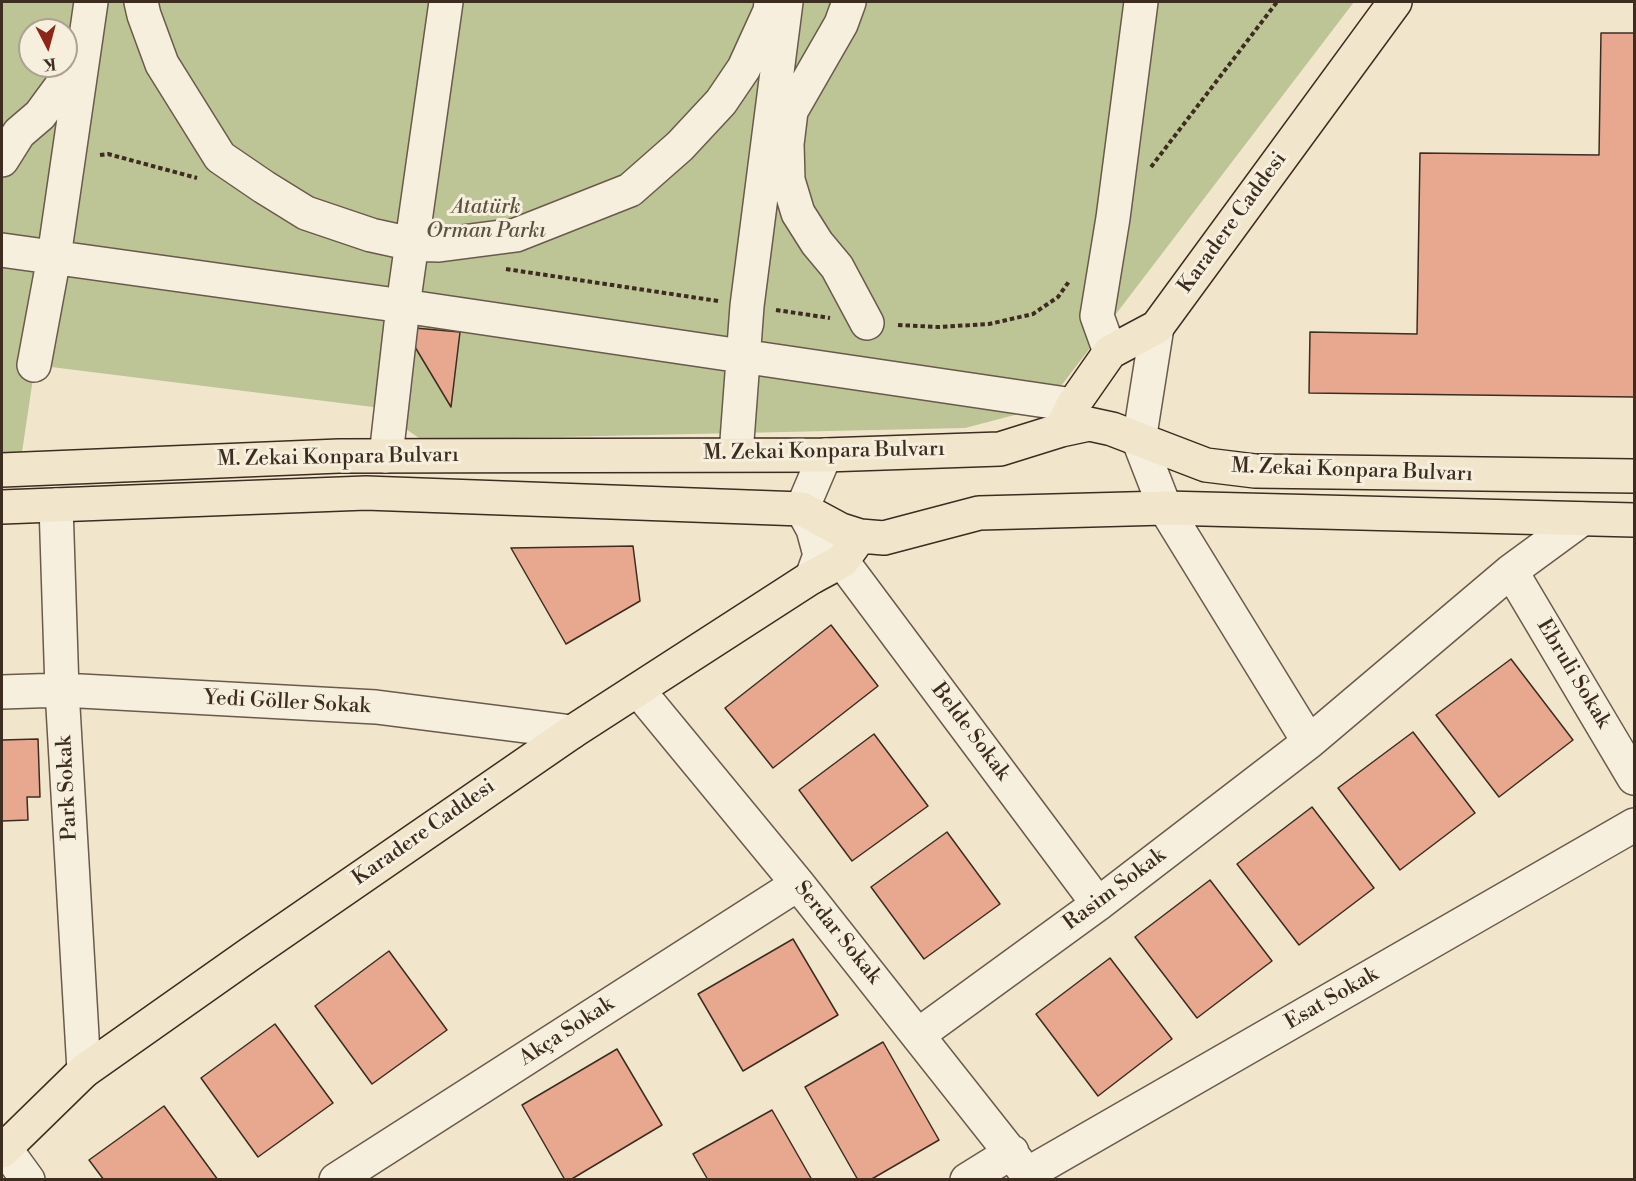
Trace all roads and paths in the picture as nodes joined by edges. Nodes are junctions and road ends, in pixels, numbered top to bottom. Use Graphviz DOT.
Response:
graph roads {
  1 [pos="74,2"];
  2 [pos="91,2"];
  3 [pos="141,2"];
  4 [pos="446,2"];
  5 [pos="771,2"];
  6 [pos="786,2"];
  7 [pos="849,2"];
  8 [pos="1142,2"];
  9 [pos="1277,2"];
  10 [pos="1395,2"];
  11 [pos="68,158"];
  12 [pos="2,160"];
  13 [pos="1149,171"];
  14 [pos="199,179"];
  15 [pos="412,244"];
  16 [pos="2,250"];
  17 [pos="54,257"];
  18 [pos="498,268"];
  19 [pos="1072,278"];
  20 [pos="403,306"];
  21 [pos="747,306"];
  22 [pos="867,322"];
  23 [pos="1157,327"];
  24 [pos="1110,352"];
  25 [pos="744,356"];
  26 [pos="34,365"];
  27 [pos="1067,417"];
  28 [pos="1139,441"];
  29 [pos="736,454"];
  30 [pos="825,455"];
  31 [pos="386,456"];
  32 [pos="2,470"];
  33 [pos="1635,476"];
  34 [pos="56,505"];
  35 [pos="2,507"];
  36 [pos="1165,508"];
  37 [pos="802,509"];
  38 [pos="1582,519"];
  39 [pos="1635,520"];
  40 [pos="851,548"];
  41 [pos="1511,571"];
  42 [pos="812,577"];
  43 [pos="62,690"];
  44 [pos="638,690"];
  45 [pos="2,692"];
  46 [pos="572,732"];
  47 [pos="1309,742"];
  48 [pos="1635,778"];
  49 [pos="1635,825"];
  50 [pos="798,884"];
  51 [pos="1098,904"];
  52 [pos="918,1035"];
  53 [pos="84,1071"];
  54 [pos="3,1149"];
  55 [pos="1024,1168"];
  56 [pos="28,1179"];
  57 [pos="336,1179"];
  58 [pos="967,1179"];
  1 -- 12 [label="street"];
  2 -- 11 [label="street"];
  3 -- 15 [label="street"];
  4 -- 15 [label="street"];
  5 -- 15 [label="street"];
  6 -- 21 [label="street"];
  7 -- 22 [label="street"];
  8 -- 24 [label="street"];
  9 -- 13 [label="path"];
  10 -- 23 [label="main road, Karadere Caddesi"];
  11 -- 14 [label="path"];
  11 -- 17 [label="street"];
  15 -- 20 [label="street"];
  16 -- 17 [label="street"];
  17 -- 20 [label="street"];
  17 -- 26 [label="street"];
  18 -- 21 [label="path"];
  19 -- 22 [label="path"];
  20 -- 25 [label="street"];
  20 -- 31 [label="street"];
  21 -- 22 [label="path"];
  21 -- 25 [label="street"];
  23 -- 24 [label="main road, Karadere Caddesi"];
  23 -- 28 [label="street"];
  24 -- 27 [label="main road, Karadere Caddesi"];
  25 -- 27 [label="street"];
  25 -- 29 [label="street"];
  27 -- 28 [label="main road, M. Zekai Konpara Bulvarı"];
  27 -- 30 [label="main road, M. Zekai Konpara Bulvarı"];
  28 -- 33 [label="main road, M. Zekai Konpara Bulvarı"];
  28 -- 36 [label="street"];
  29 -- 30 [label="main road, M. Zekai Konpara Bulvarı"];
  29 -- 31 [label="main road, M. Zekai Konpara Bulvarı"];
  30 -- 37 [label="street"];
  31 -- 32 [label="main road, M. Zekai Konpara Bulvarı"];
  34 -- 35 [label="main road, M. Zekai Konpara Bulvarı"];
  34 -- 37 [label="main road, M. Zekai Konpara Bulvarı"];
  34 -- 43 [label="street, Park Sokak"];
  36 -- 38 [label="main road, M. Zekai Konpara Bulvarı"];
  36 -- 40 [label="main road, M. Zekai Konpara Bulvarı"];
  36 -- 47 [label="street"];
  37 -- 40 [label="main road, M. Zekai Konpara Bulvarı"];
  37 -- 42 [label="street"];
  38 -- 39 [label="main road, M. Zekai Konpara Bulvarı"];
  38 -- 41 [label="street, Rasim Sokak"];
  40 -- 42 [label="main road, Karadere Caddesi"];
  40 -- 51 [label="street, Belde Sokak"];
  41 -- 47 [label="street, Rasim Sokak"];
  41 -- 48 [label="street, Ebruli Sokak"];
  42 -- 44 [label="main road, Karadere Caddesi"];
  43 -- 45 [label="street, Yedi Göller Sokak"];
  43 -- 46 [label="street, Yedi Göller Sokak"];
  43 -- 53 [label="street, Park Sokak"];
  44 -- 46 [label="main road, Karadere Caddesi"];
  44 -- 50 [label="street, Serdar Sokak"];
  46 -- 53 [label="main road, Karadere Caddesi"];
  47 -- 51 [label="street, Rasim Sokak"];
  49 -- 55 [label="street, Esat Sokak"];
  50 -- 52 [label="street, Serdar Sokak"];
  50 -- 57 [label="street, Akça Sokak"];
  51 -- 52 [label="street, Rasim Sokak"];
  52 -- 55 [label="street, Serdar Sokak"];
  53 -- 54 [label="main road, Karadere Caddesi"];
  54 -- 56 [label="street"];
  55 -- 58 [label="street, Esat Sokak"];
}
